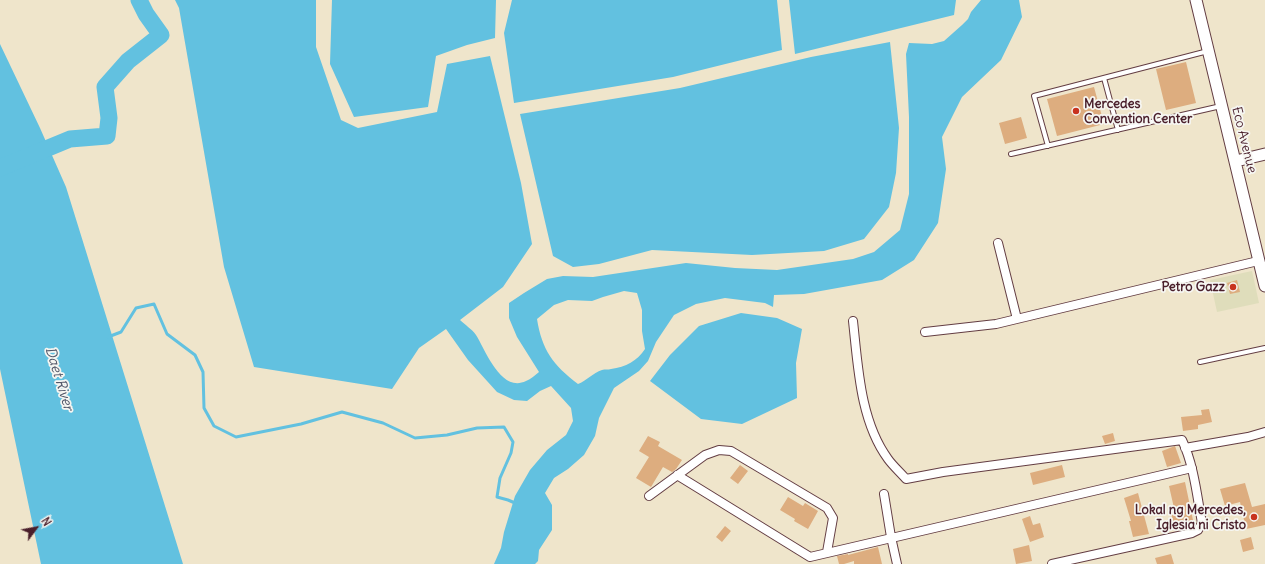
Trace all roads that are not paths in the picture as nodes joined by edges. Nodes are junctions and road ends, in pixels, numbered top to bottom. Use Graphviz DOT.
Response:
graph roads {
  1 [pos="1196,0"];
  2 [pos="1209,51"];
  3 [pos="1104,78"];
  4 [pos="1221,106"];
  5 [pos="1118,130"];
  6 [pos="1048,146"];
  7 [pos="1011,154"];
  8 [pos="1265,154"];
  9 [pos="1236,161"];
  10 [pos="998,243"];
  11 [pos="1258,260"];
  12 [pos="1265,286"];
  13 [pos="1017,319"];
  14 [pos="854,321"];
  15 [pos="925,332"];
  16 [pos="1265,348"];
  17 [pos="1200,362"];
  18 [pos="1265,432"];
  19 [pos="1186,448"];
  20 [pos="1192,468"];
  21 [pos="677,475"];
  22 [pos="884,494"];
  23 [pos="649,496"];
  24 [pos="891,538"];
  25 [pos="827,552"];
  26 [pos="897,564"];
  27 [pos="1052,564"];
  1 -- 2 [label="main road, Eco Avenue"];
  2 -- 3 [label="lane"];
  2 -- 4 [label="main road, Eco Avenue"];
  3 -- 5 [label="lane"];
  3 -- 6 [label="lane"];
  4 -- 5 [label="lane"];
  4 -- 9 [label="main road, Eco Avenue"];
  5 -- 6 [label="lane"];
  6 -- 7 [label="lane"];
  8 -- 9 [label="main road"];
  9 -- 11 [label="main road, Eco Avenue"];
  10 -- 13 [label="street"];
  11 -- 12 [label="main road, Eco Avenue"];
  11 -- 13 [label="street"];
  13 -- 15 [label="street"];
  14 -- 19 [label="street"];
  16 -- 17 [label="lane"];
  18 -- 19 [label="street"];
  19 -- 20 [label="street"];
  20 -- 24 [label="street"];
  20 -- 27 [label="street"];
  21 -- 23 [label="street"];
  21 -- 25 [label="street"];
  21 -- 25 [label="street"];
  22 -- 24 [label="street"];
  24 -- 25 [label="street"];
  24 -- 26 [label="street"];
}
